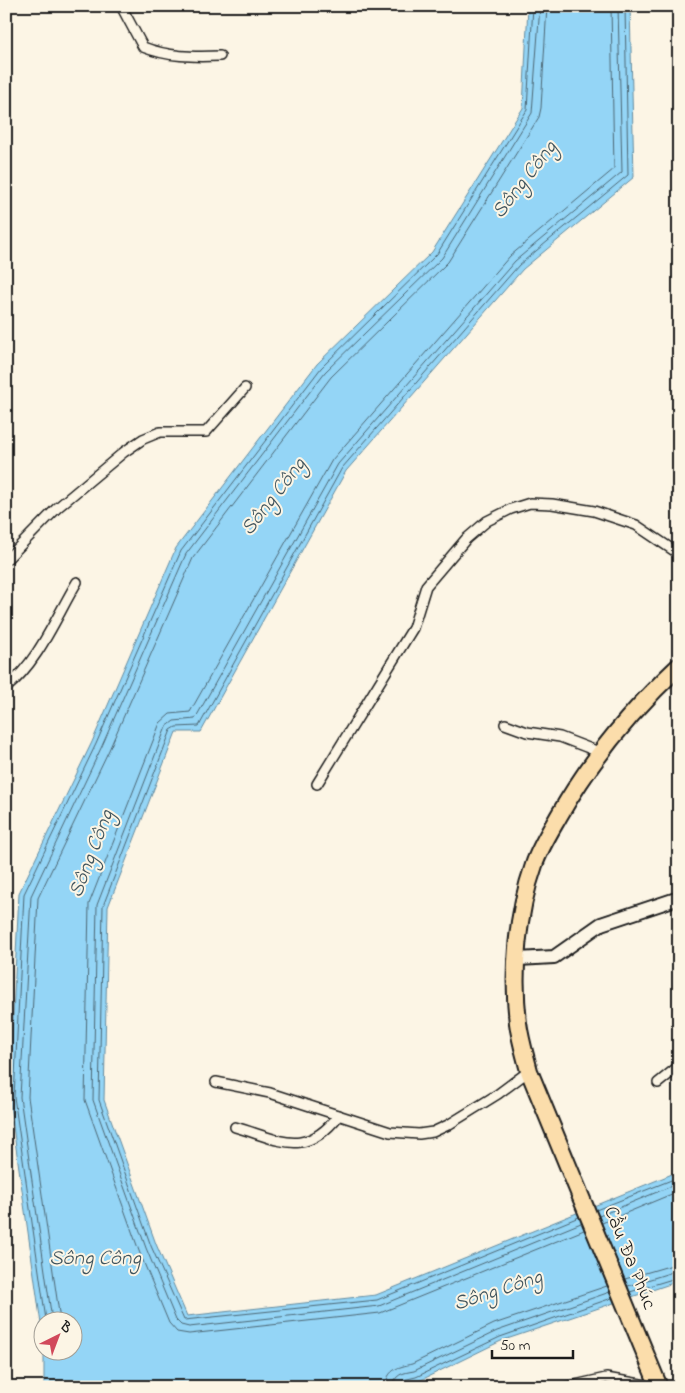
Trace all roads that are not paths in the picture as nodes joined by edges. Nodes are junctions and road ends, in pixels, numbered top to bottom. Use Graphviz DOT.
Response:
graph roads {
  1 [pos="120,6"];
  2 [pos="220,56"];
  3 [pos="245,388"];
  4 [pos="679,554"];
  5 [pos="6,560"];
  6 [pos="77,582"];
  7 [pos="679,666"];
  8 [pos="6,688"];
  9 [pos="505,724"];
  10 [pos="599,752"];
  11 [pos="317,784"];
  12 [pos="679,898"];
  13 [pos="518,959"];
  14 [pos="679,1066"];
  15 [pos="529,1071"];
  16 [pos="216,1082"];
  17 [pos="658,1083"];
  18 [pos="339,1115"];
  19 [pos="235,1127"];
  20 [pos="566,1387"];
  21 [pos="659,1387"];
  1 -- 2 [label="street"];
  3 -- 5 [label="street"];
  4 -- 11 [label="street"];
  6 -- 8 [label="street"];
  7 -- 10 [label="highway, Cầu Đa Phúc"];
  9 -- 10 [label="street"];
  10 -- 13 [label="highway, Cầu Đa Phúc"];
  12 -- 13 [label="main road"];
  13 -- 15 [label="highway, Cầu Đa Phúc"];
  14 -- 17 [label="street"];
  15 -- 18 [label="street"];
  15 -- 21 [label="highway, Cầu Đa Phúc"];
  16 -- 18 [label="street"];
  18 -- 19 [label="street"];
  20 -- 21 [label="street"];
}
